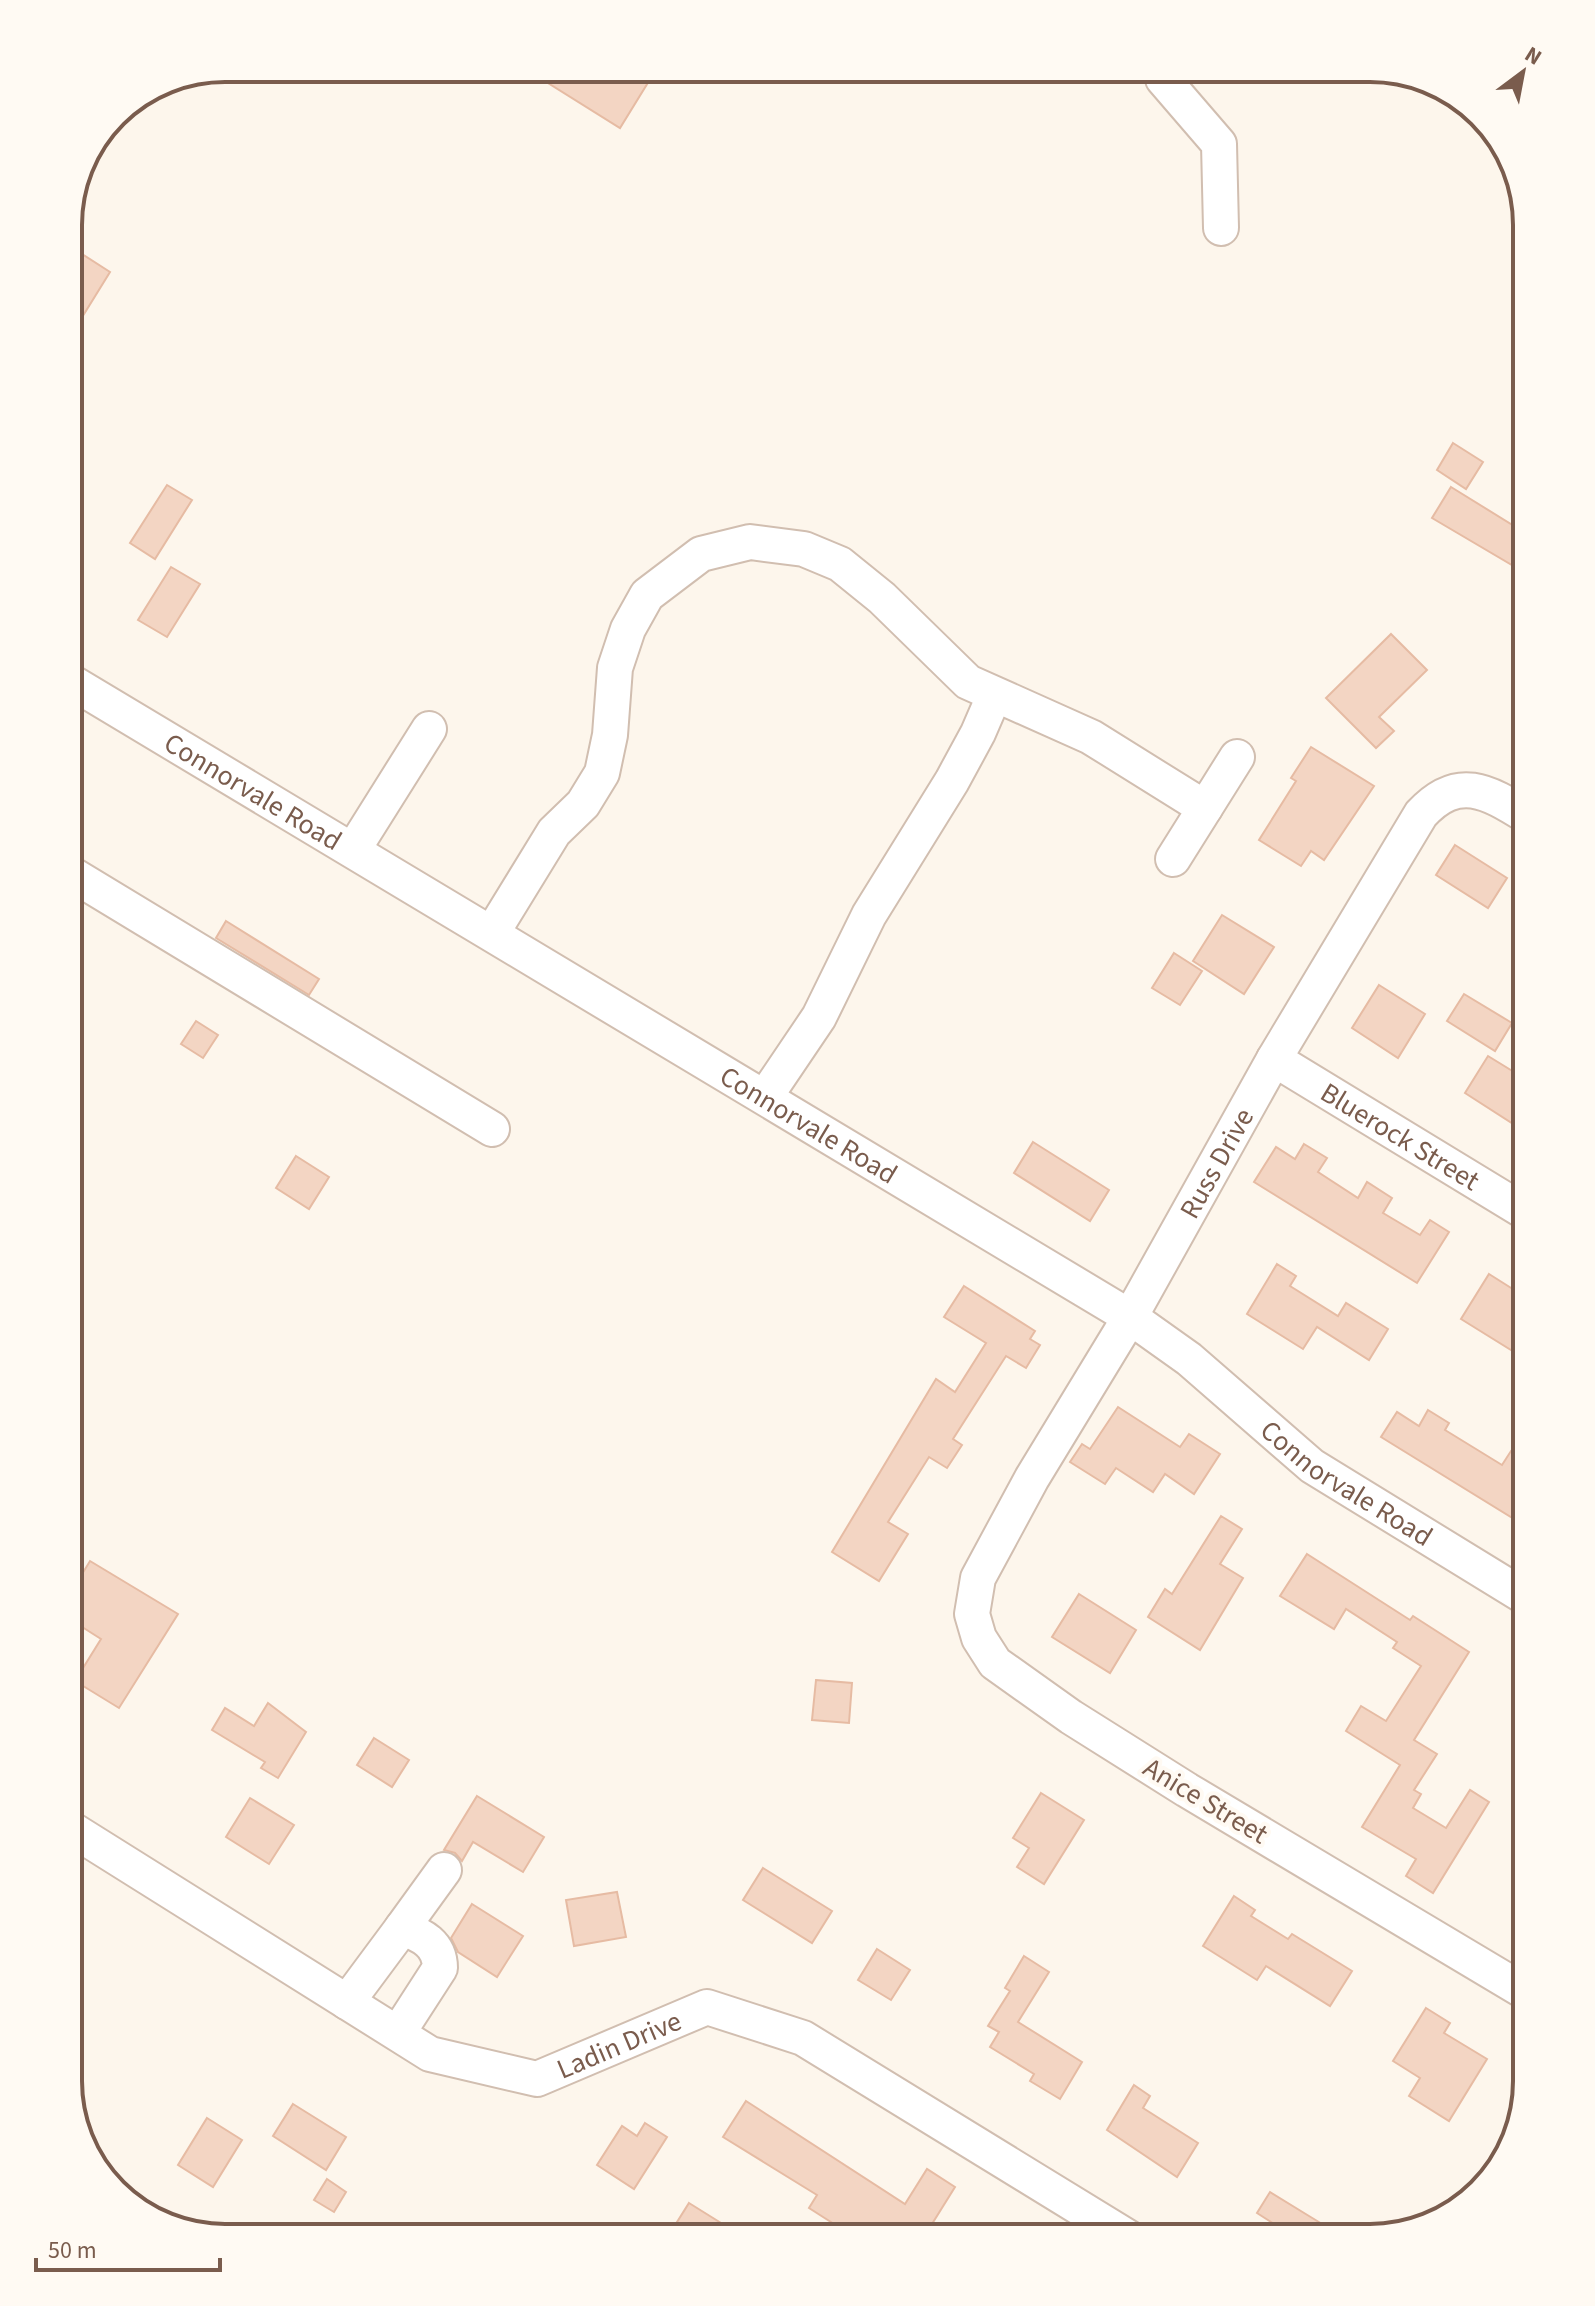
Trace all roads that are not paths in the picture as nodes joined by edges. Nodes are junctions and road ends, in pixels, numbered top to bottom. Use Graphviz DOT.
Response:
graph roads {
  1 [pos="1166,82"];
  2 [pos="1221,228"];
  3 [pos="82,688"];
  4 [pos="994,696"];
  5 [pos="429,729"];
  6 [pos="1237,757"];
  7 [pos="1205,808"];
  8 [pos="1513,808"];
  9 [pos="353,850"];
  10 [pos="1173,859"];
  11 [pos="82,880"];
  12 [pos="492,933"];
  13 [pos="1274,1059"];
  14 [pos="765,1097"];
  15 [pos="492,1129"];
  16 [pos="1513,1204"];
  17 [pos="1130,1317"];
  18 [pos="992,1551"];
  19 [pos="1513,1589"];
  20 [pos="82,1836"];
  21 [pos="444,1870"];
  22 [pos="402,1928"];
  23 [pos="1513,1985"];
  24 [pos="347,2002"];
  25 [pos="398,2033"];
  26 [pos="1106,2224"];
  1 -- 2 [label="street"];
  3 -- 9 [label="street, Connorvale Road"];
  4 -- 7 [label="street"];
  4 -- 12 [label="street"];
  4 -- 14 [label="street"];
  5 -- 9 [label="street"];
  6 -- 7 [label="street"];
  7 -- 10 [label="street"];
  8 -- 13 [label="street, Russ Drive"];
  9 -- 12 [label="street, Connorvale Road"];
  11 -- 15 [label="street"];
  12 -- 14 [label="street, Connorvale Road"];
  13 -- 16 [label="street, Bluerock Street"];
  13 -- 17 [label="street, Russ Drive"];
  14 -- 17 [label="street, Connorvale Road"];
  17 -- 18 [label="street, Russ Drive"];
  17 -- 19 [label="street, Connorvale Road"];
  18 -- 23 [label="street, Anice Street"];
  20 -- 24 [label="street, Ladin Drive"];
  21 -- 22 [label="street"];
  22 -- 24 [label="street"];
  22 -- 25 [label="street"];
  24 -- 25 [label="street, Ladin Drive"];
  25 -- 26 [label="street, Ladin Drive"];
}
